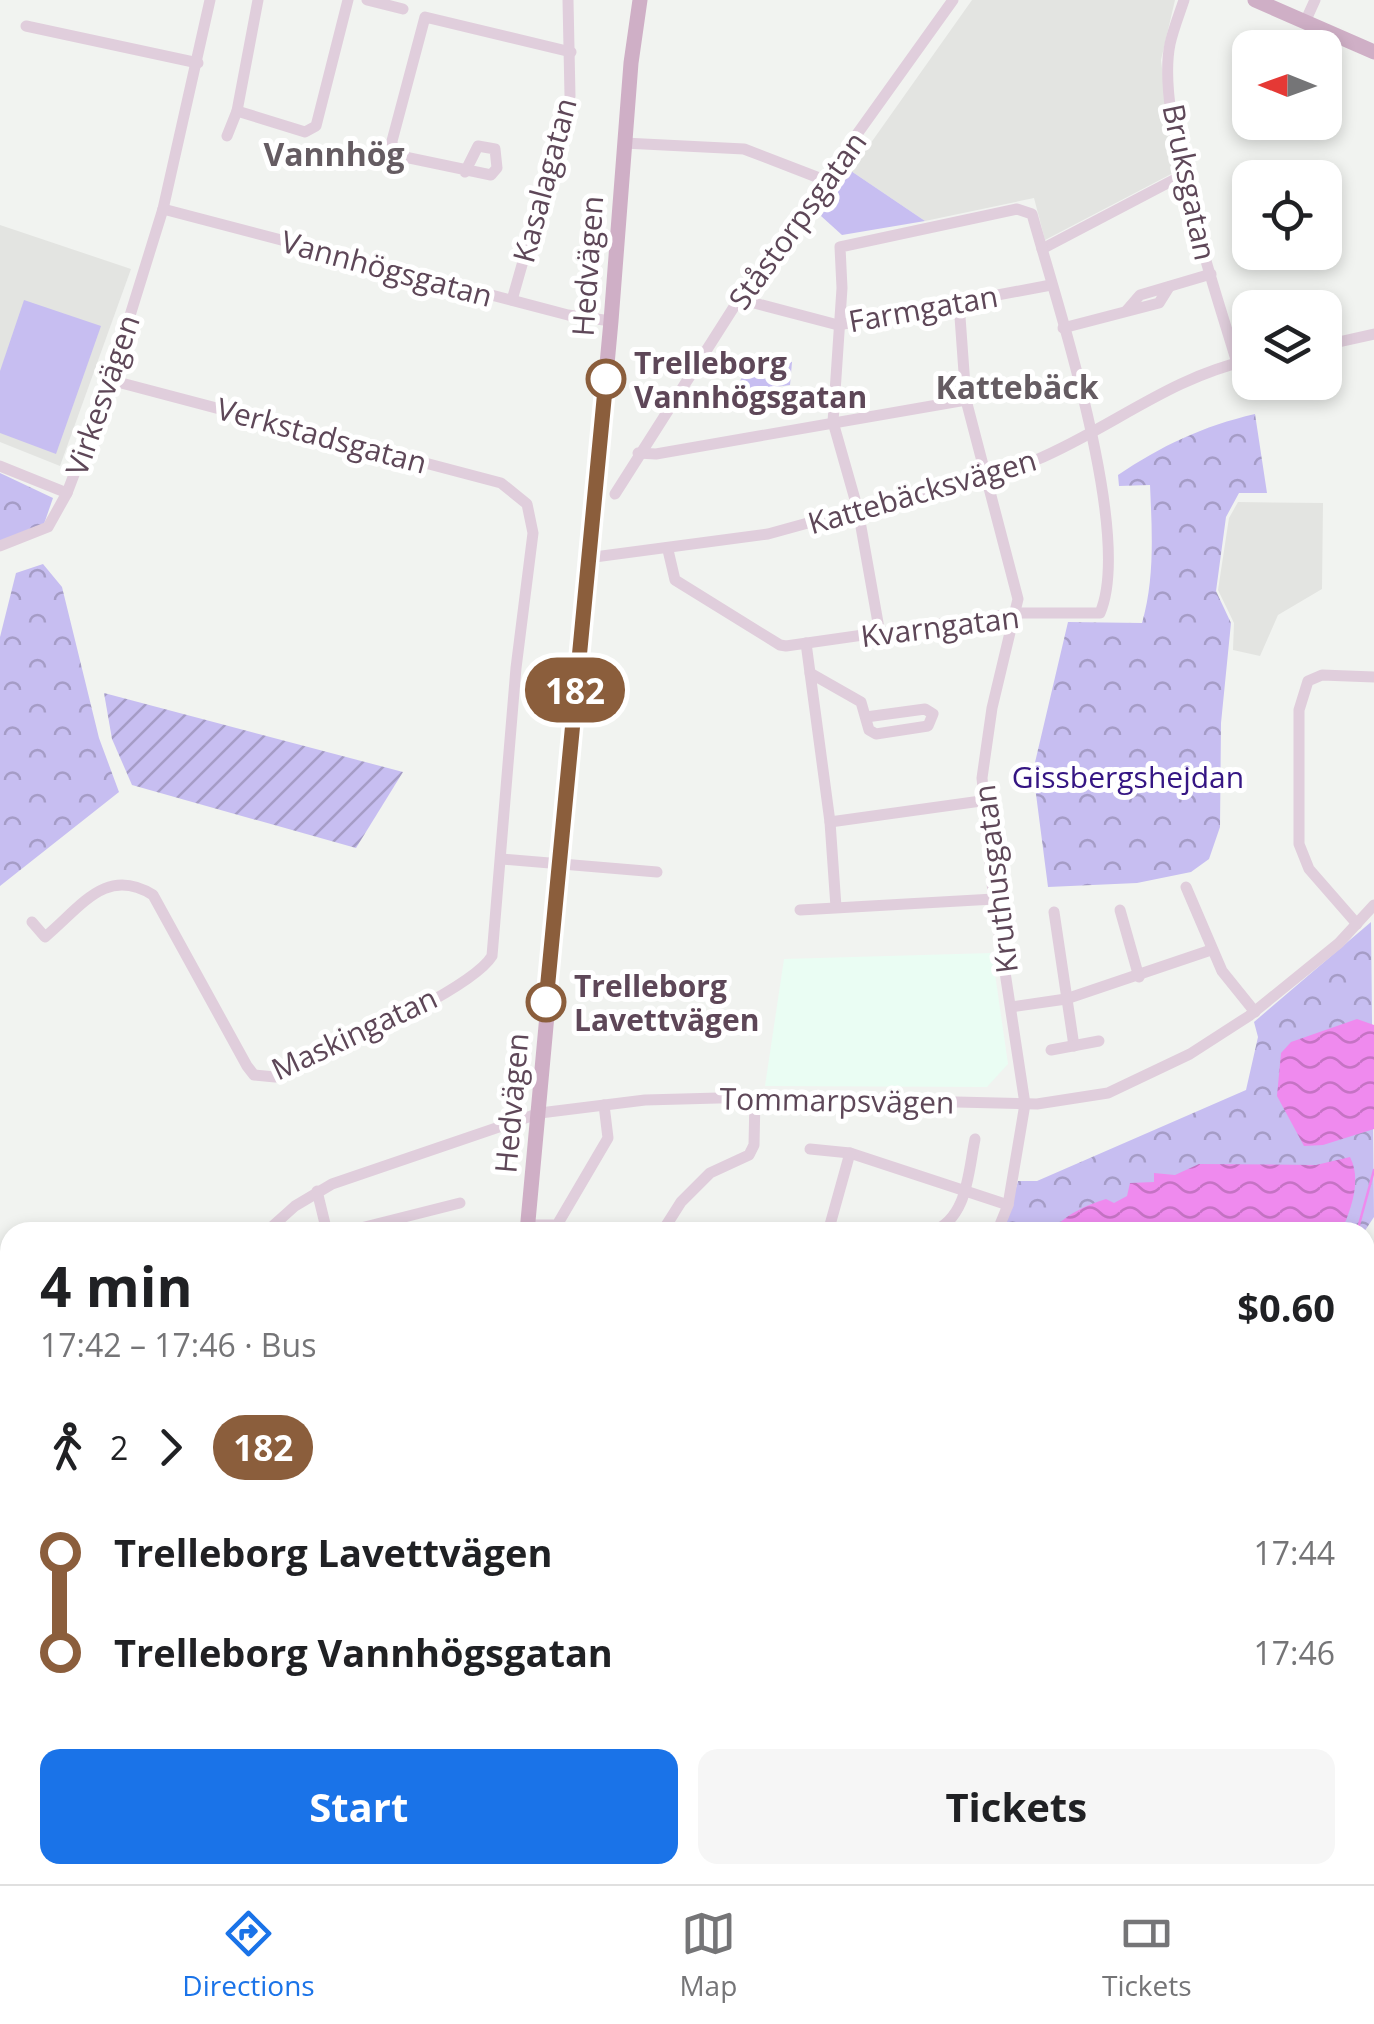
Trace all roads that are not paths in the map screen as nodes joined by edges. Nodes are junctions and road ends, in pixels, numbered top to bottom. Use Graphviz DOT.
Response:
graph roads {
  1 [pos="210,0"];
  2 [pos="258,0"];
  3 [pos="348,0"];
  4 [pos="367,0"];
  5 [pos="568,0"];
  6 [pos="637,0"];
  7 [pos="953,0"];
  8 [pos="1184,0"];
  9 [pos="1255,0"];
  10 [pos="1281,0"];
  11 [pos="403,8"];
  12 [pos="1310,11"];
  13 [pos="26,26"];
  14 [pos="1374,44"];
  15 [pos="571,52"];
  16 [pos="1374,52"];
  17 [pos="198,63"];
  18 [pos="236,111"];
  19 [pos="226,136"];
  20 [pos="624,143"];
  21 [pos="465,172"];
  22 [pos="1184,176"];
  23 [pos="827,182"];
  24 [pos="164,209"];
  25 [pos="1042,249"];
  26 [pos="1211,274"];
  27 [pos="1050,285"];
  28 [pos="739,299"];
  29 [pos="512,300"];
  30 [pos="959,303"];
  31 [pos="612,321"];
  32 [pos="838,325"];
  33 [pos="1064,328"];
  34 [pos="1232,331"];
  35 [pos="1374,334"];
  36 [pos="1342,341"];
  37 [pos="1232,365"];
  38 [pos="110,380"];
  39 [pos="966,400"];
  40 [pos="833,422"];
  41 [pos="1089,434"];
  42 [pos="638,453"];
  43 [pos="0,466"];
  44 [pos="983,475"];
  45 [pos="67,492"];
  46 [pos="615,494"];
  47 [pos="526,504"];
  48 [pos="858,510"];
  49 [pos="0,546"];
  50 [pos="668,550"];
  51 [pos="586,558"];
  52 [pos="1018,613"];
  53 [pos="880,634"];
  54 [pos="806,643"];
  55 [pos="810,673"];
  56 [pos="1374,677"];
  57 [pos="866,717"];
  58 [pos="981,801"];
  59 [pos="830,822"];
  60 [pos="502,859"];
  61 [pos="559,863"];
  62 [pos="657,872"];
  63 [pos="1186,887"];
  64 [pos="994,900"];
  65 [pos="1374,905"];
  66 [pos="836,907"];
  67 [pos="800,910"];
  68 [pos="1120,910"];
  69 [pos="1054,912"];
  70 [pos="32,922"];
  71 [pos="1357,924"];
  72 [pos="1211,950"];
  73 [pos="1139,977"];
  74 [pos="1066,999"];
  75 [pos="1011,1007"];
  76 [pos="1254,1012"];
  77 [pos="1099,1042"];
  78 [pos="1074,1046"];
  79 [pos="1052,1050"];
  80 [pos="754,1097"];
  81 [pos="1025,1104"];
  82 [pos="604,1105"];
  83 [pos="540,1113"];
  84 [pos="975,1139"];
  85 [pos="810,1149"];
  86 [pos="850,1153"];
  87 [pos="317,1191"];
  88 [pos="964,1191"];
  89 [pos="460,1203"];
  90 [pos="1008,1205"];
  91 [pos="278,1222"];
  92 [pos="324,1222"];
  93 [pos="385,1222"];
  94 [pos="528,1222"];
  95 [pos="558,1222"];
  96 [pos="669,1222"];
  97 [pos="831,1222"];
  98 [pos="948,1222"];
  99 [pos="1001,1222"];
  1 -- 17 [label="street, Virkesvägen"];
  2 -- 18 [label="street"];
  3 -- 18 [label="street"];
  4 -- 11 [label="street"];
  5 -- 15 [label="street, Kasalagatan"];
  6 -- 20 [label="main road, Hedvägen"];
  7 -- 23 [label="street, Ståstorpsgatan"];
  8 -- 22 [label="street, Bruksgatan"];
  9 -- 12 [label="main road"];
  10 -- 12 [label="main road"];
  12 -- 14 [label="main road"];
  12 -- 16 [label="main road"];
  13 -- 17 [label="street"];
  15 -- 21 [label="street"];
  15 -- 29 [label="street, Kasalagatan"];
  17 -- 24 [label="street, Virkesvägen"];
  18 -- 19 [label="street"];
  20 -- 23 [label="street"];
  20 -- 31 [label="main road, Hedvägen"];
  22 -- 25 [label="street"];
  22 -- 26 [label="street, Bruksgatan"];
  23 -- 28 [label="street, Ståstorpsgatan"];
  24 -- 29 [label="street, Vannhögsgatan"];
  24 -- 38 [label="street, Virkesvägen"];
  25 -- 27 [label="street"];
  25 -- 32 [label="street"];
  26 -- 33 [label="street"];
  26 -- 34 [label="street, Bruksgatan"];
  27 -- 30 [label="street, Farmgatan"];
  27 -- 33 [label="street"];
  28 -- 32 [label="street, Farmgatan"];
  28 -- 42 [label="street, Ståstorpsgatan"];
  29 -- 31 [label="street, Vannhögsgatan"];
  30 -- 32 [label="street, Farmgatan"];
  30 -- 39 [label="street, Kruthusgatan"];
  31 -- 51 [label="main road, Hedvägen"];
  32 -- 40 [label="street"];
  33 -- 41 [label="street"];
  35 -- 36 [label="street"];
  37 -- 41 [label="street, Kattebäcksvägen"];
  38 -- 45 [label="street, Virkesvägen"];
  38 -- 47 [label="street, Verkstadsgatan"];
  39 -- 40 [label="street"];
  39 -- 44 [label="street, Kruthusgatan"];
  40 -- 42 [label="street"];
  40 -- 48 [label="street"];
  41 -- 44 [label="street, Kattebäcksvägen"];
  41 -- 52 [label="street, Kvarngatan"];
  42 -- 46 [label="street, Ståstorpsgatan"];
  43 -- 45 [label="street"];
  44 -- 48 [label="street, Kattebäcksvägen"];
  44 -- 52 [label="street, Kruthusgatan"];
  45 -- 49 [label="street, Virkesvägen"];
  47 -- 60 [label="street, Maskingatan"];
  48 -- 50 [label="street, Kattebäcksvägen"];
  48 -- 53 [label="street"];
  50 -- 51 [label="street, Kattebäcksvägen"];
  50 -- 54 [label="street, Kvarngatan"];
  51 -- 61 [label="main road, Hedvägen"];
  52 -- 53 [label="street, Kvarngatan"];
  52 -- 58 [label="street, Kruthusgatan"];
  53 -- 54 [label="street, Kvarngatan"];
  54 -- 55 [label="street"];
  55 -- 57 [label="street"];
  55 -- 59 [label="street"];
  56 -- 71 [label="street"];
  57 -- 57 [label="street"];
  58 -- 59 [label="street"];
  58 -- 64 [label="street, Kruthusgatan"];
  59 -- 66 [label="street"];
  60 -- 61 [label="street"];
  60 -- 70 [label="street, Maskingatan"];
  61 -- 62 [label="street"];
  61 -- 83 [label="main road, Hedvägen"];
  63 -- 72 [label="street"];
  64 -- 66 [label="street"];
  64 -- 75 [label="street, Kruthusgatan"];
  65 -- 71 [label="street, Tommarpsvägen"];
  66 -- 67 [label="street"];
  68 -- 73 [label="street"];
  69 -- 74 [label="street"];
  71 -- 76 [label="street, Tommarpsvägen"];
  72 -- 73 [label="street"];
  72 -- 76 [label="street"];
  73 -- 74 [label="street"];
  74 -- 75 [label="street"];
  74 -- 78 [label="street"];
  75 -- 81 [label="street, Kruthusgatan"];
  76 -- 81 [label="street, Tommarpsvägen"];
  77 -- 78 [label="street"];
  78 -- 79 [label="street"];
  80 -- 81 [label="street, Tommarpsvägen"];
  80 -- 82 [label="street, Tommarpsvägen"];
  80 -- 96 [label="street"];
  81 -- 90 [label="street, Kruthusgatan"];
  82 -- 83 [label="street, Tommarpsvägen"];
  82 -- 95 [label="street"];
  83 -- 87 [label="street, Tommarpsvägen"];
  83 -- 94 [label="main road, Hedvägen"];
  84 -- 88 [label="street"];
  85 -- 86 [label="street"];
  86 -- 88 [label="street"];
  86 -- 97 [label="street"];
  87 -- 91 [label="street, Tommarpsvägen"];
  87 -- 92 [label="street"];
  88 -- 90 [label="street"];
  88 -- 98 [label="street"];
  89 -- 93 [label="street"];
  90 -- 99 [label="street, Kruthusgatan"];
}
